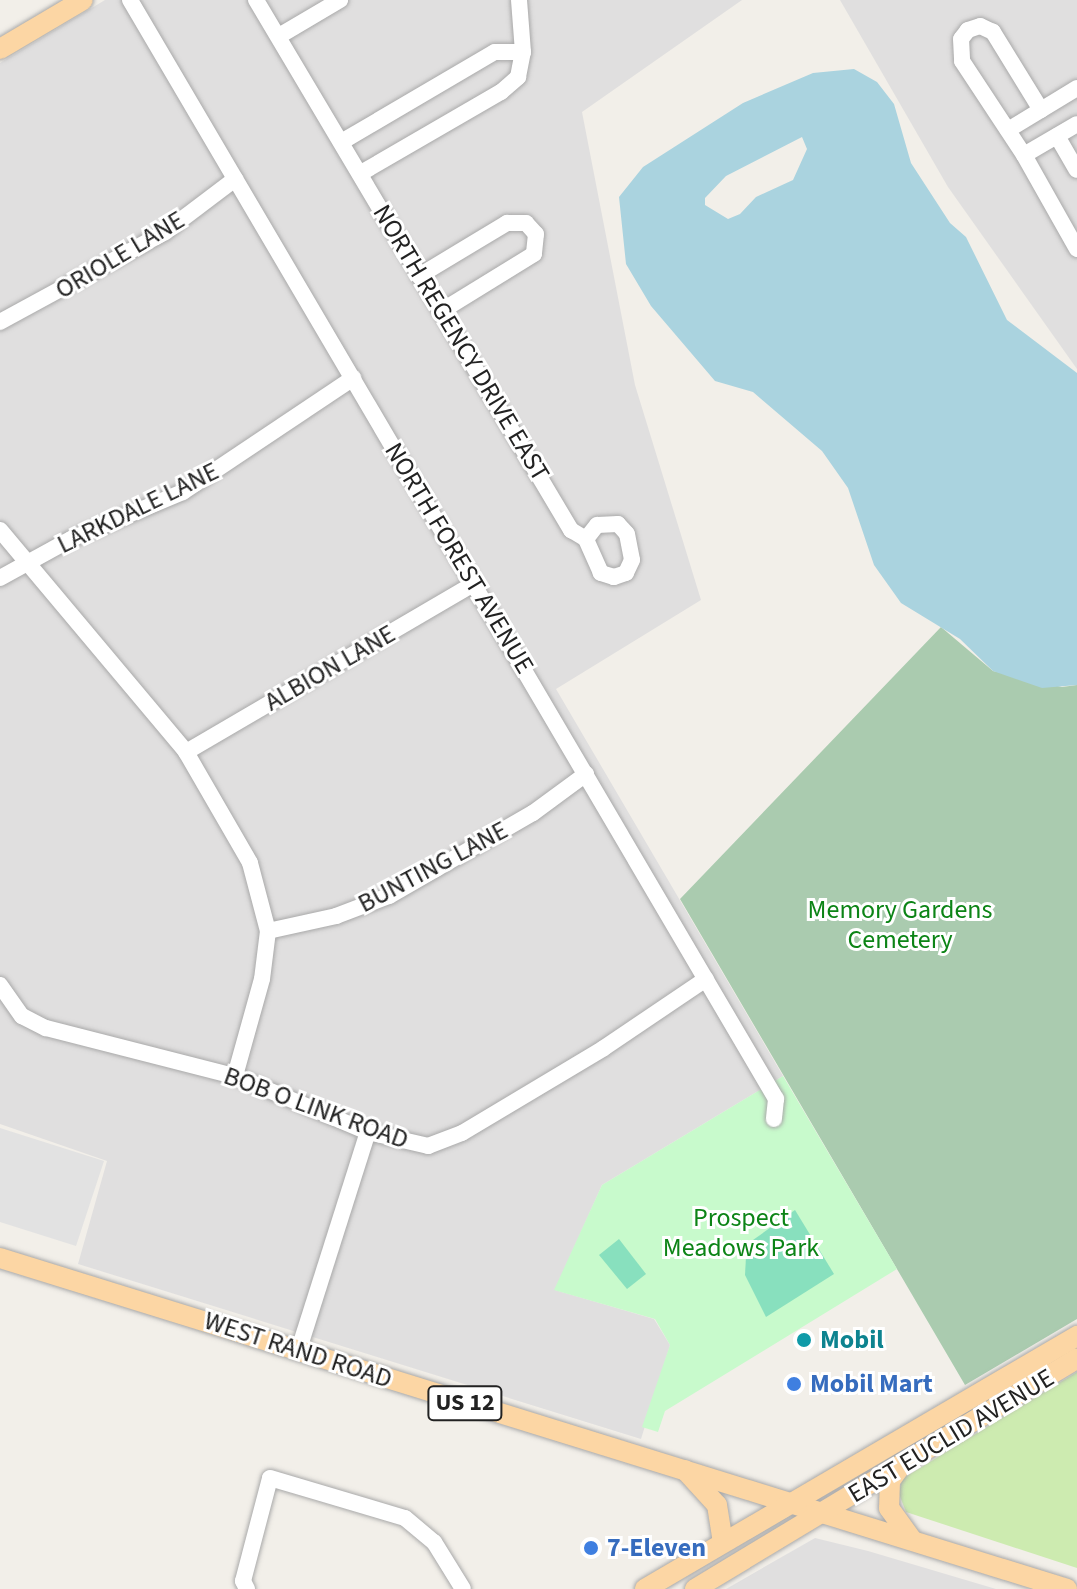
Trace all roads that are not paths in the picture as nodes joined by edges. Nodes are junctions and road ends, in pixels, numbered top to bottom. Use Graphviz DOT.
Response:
graph roads {
  1 [pos="83,0"];
  2 [pos="130,0"];
  3 [pos="340,0"];
  4 [pos="519,0"];
  5 [pos="261,1"];
  6 [pos="279,36"];
  7 [pos="0,49"];
  8 [pos="523,52"];
  9 [pos="1077,88"];
  10 [pos="1041,110"];
  11 [pos="1077,124"];
  12 [pos="1008,130"];
  13 [pos="1057,136"];
  14 [pos="343,141"];
  15 [pos="1024,155"];
  16 [pos="1077,170"];
  17 [pos="361,173"];
  18 [pos="235,179"];
  19 [pos="1077,249"];
  20 [pos="419,276"];
  21 [pos="443,310"];
  22 [pos="0,322"];
  23 [pos="353,378"];
  24 [pos="0,530"];
  25 [pos="586,539"];
  26 [pos="26,563"];
  27 [pos="0,578"];
  28 [pos="473,584"];
  29 [pos="186,752"];
  30 [pos="586,774"];
  31 [pos="268,931"];
  32 [pos="706,979"];
  33 [pos="0,985"];
  34 [pos="235,1076"];
  35 [pos="774,1119"];
  36 [pos="368,1132"];
  37 [pos="0,1258"];
  38 [pos="1077,1336"];
  39 [pos="299,1349"];
  40 [pos="1077,1359"];
  41 [pos="901,1466"];
  42 [pos="685,1470"];
  43 [pos="793,1502"];
  44 [pos="825,1513"];
  45 [pos="912,1540"];
  46 [pos="723,1543"];
  47 [pos="247,1589"];
  48 [pos="463,1589"];
  49 [pos="645,1589"];
  50 [pos="695,1589"];
  51 [pos="1067,1589"];
  1 -- 7 [label="main road"];
  2 -- 18 [label="street, NORTH FOREST AVENUE"];
  3 -- 6 [label="street"];
  4 -- 8 [label="street"];
  5 -- 6 [label="street, NORTH REGENCY DRIVE EAST"];
  6 -- 14 [label="street, NORTH REGENCY DRIVE EAST"];
  8 -- 14 [label="street"];
  8 -- 17 [label="street"];
  9 -- 10 [label="street"];
  10 -- 12 [label="street"];
  10 -- 12 [label="street"];
  11 -- 13 [label="street"];
  12 -- 15 [label="street"];
  13 -- 15 [label="street"];
  13 -- 16 [label="street"];
  14 -- 17 [label="street, NORTH REGENCY DRIVE EAST"];
  15 -- 19 [label="street"];
  17 -- 20 [label="street, NORTH REGENCY DRIVE EAST"];
  18 -- 22 [label="street, ORIOLE LANE"];
  18 -- 23 [label="street, NORTH FOREST AVENUE"];
  20 -- 21 [label="street, NORTH REGENCY DRIVE EAST"];
  20 -- 21 [label="street"];
  21 -- 25 [label="street, NORTH REGENCY DRIVE EAST"];
  23 -- 26 [label="street, LARKDALE LANE"];
  23 -- 28 [label="street, NORTH FOREST AVENUE"];
  24 -- 26 [label="street"];
  26 -- 27 [label="street, LARKDALE LANE"];
  26 -- 29 [label="street"];
  28 -- 29 [label="street, ALBION LANE"];
  28 -- 30 [label="street, NORTH FOREST AVENUE"];
  29 -- 31 [label="street"];
  30 -- 31 [label="street, BUNTING LANE"];
  30 -- 32 [label="street, NORTH FOREST AVENUE"];
  31 -- 34 [label="street"];
  32 -- 35 [label="street, NORTH FOREST AVENUE"];
  32 -- 36 [label="street, BOB O LINK ROAD"];
  33 -- 34 [label="street, BOB O LINK ROAD"];
  34 -- 36 [label="street, BOB O LINK ROAD"];
  36 -- 39 [label="street"];
  37 -- 39 [label="main road, WEST RAND ROAD / US 12"];
  38 -- 43 [label="main road, EAST EUCLID AVENUE"];
  39 -- 42 [label="main road, WEST RAND ROAD / US 12"];
  40 -- 41 [label="main road, EAST EUCLID AVENUE"];
  41 -- 44 [label="main road, EAST EUCLID AVENUE"];
  41 -- 45 [label="main road"];
  42 -- 43 [label="main road, WEST RAND ROAD / US 12"];
  42 -- 46 [label="main road"];
  43 -- 44 [label="main road, WEST RAND ROAD / US 12"];
  43 -- 46 [label="main road, EAST EUCLID AVENUE"];
  44 -- 45 [label="main road, US 12"];
  44 -- 50 [label="main road, EAST EUCLID AVENUE"];
  45 -- 51 [label="main road, US 12"];
  46 -- 49 [label="main road, EAST EUCLID AVENUE"];
  47 -- 48 [label="street"];
}
